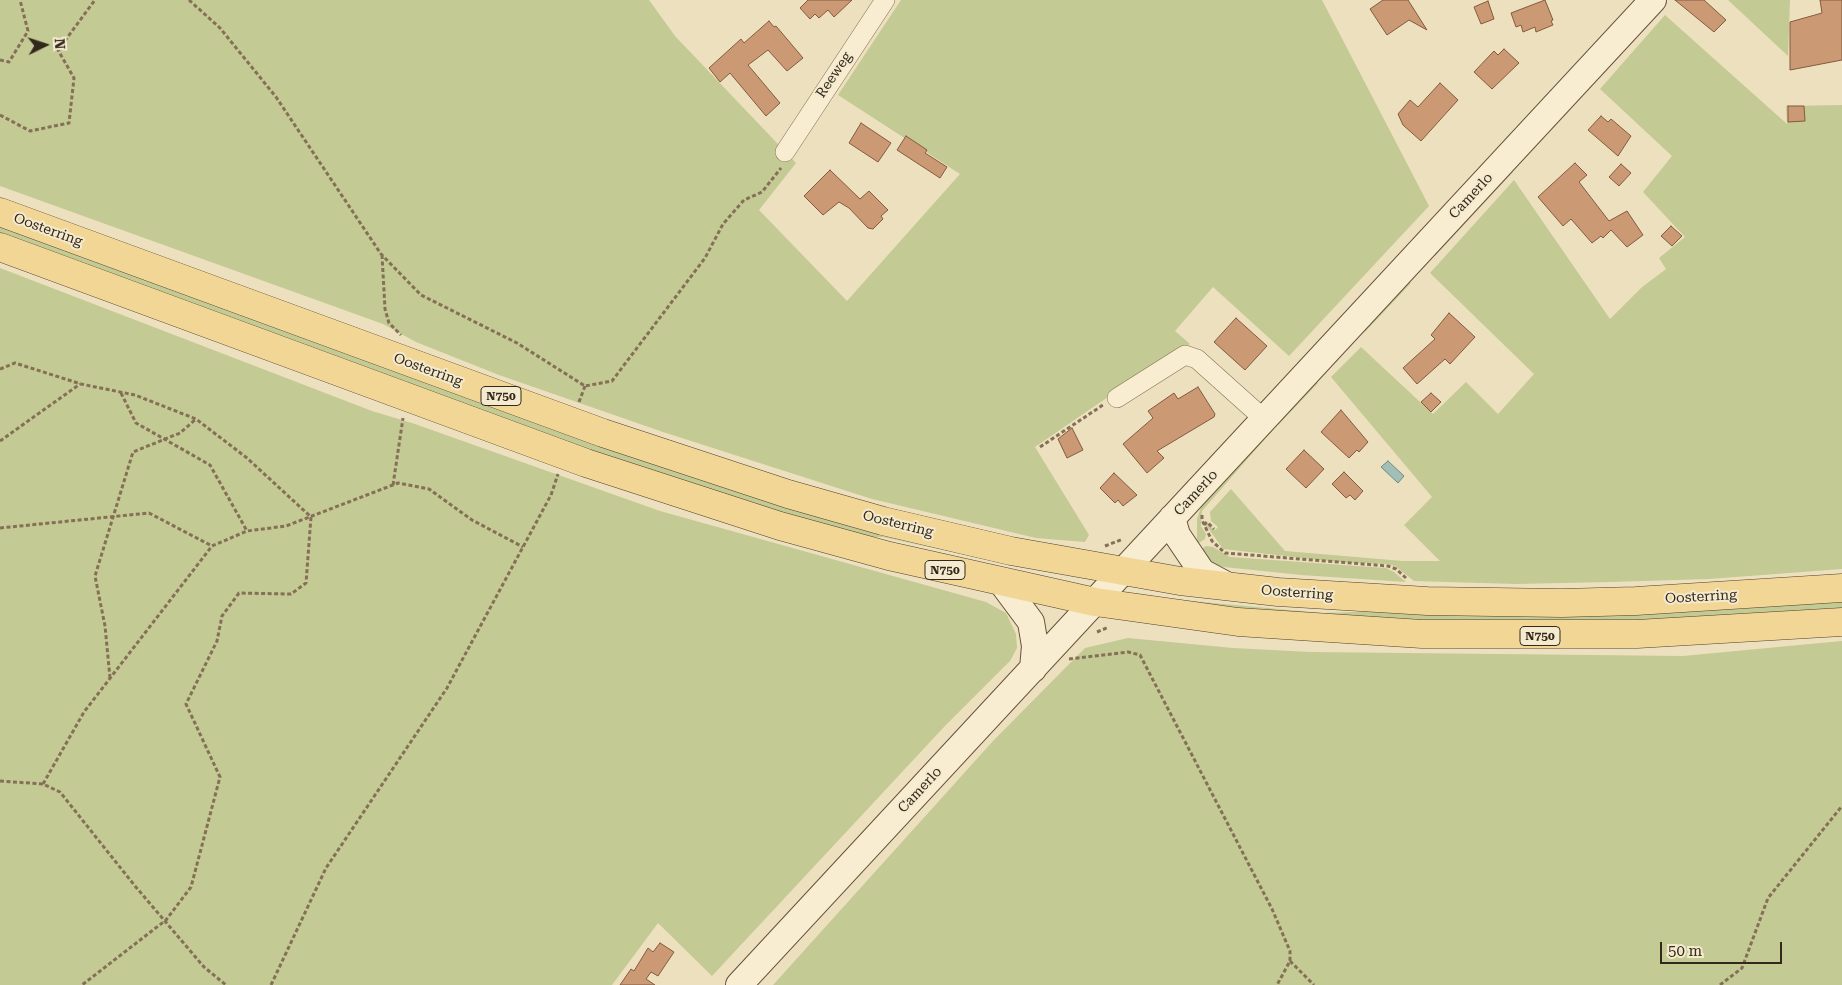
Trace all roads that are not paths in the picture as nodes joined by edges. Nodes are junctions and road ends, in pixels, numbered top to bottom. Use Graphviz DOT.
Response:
graph roads {
  1 [pos="885,0"];
  2 [pos="1653,0"];
  3 [pos="785,152"];
  4 [pos="0,212"];
  5 [pos="0,247"];
  6 [pos="1117,398"];
  7 [pos="1264,419"];
  8 [pos="1172,518"];
  9 [pos="1123,572"];
  10 [pos="1002,583"];
  11 [pos="1230,587"];
  12 [pos="1842,588"];
  13 [pos="1095,602"];
  14 [pos="1842,622"];
  15 [pos="1033,670"];
  16 [pos="739,985"];
  1 -- 3 [label="street, Reeweg"];
  2 -- 7 [label="main road, Camerlo"];
  4 -- 9 [label="main road, Oosterring / N750"];
  5 -- 10 [label="main road, N750"];
  6 -- 7 [label="street"];
  7 -- 8 [label="main road, Camerlo"];
  8 -- 9 [label="main road, Camerlo"];
  8 -- 11 [label="main road"];
  9 -- 11 [label="main road, Oosterring / N750"];
  9 -- 13 [label="main road, Camerlo"];
  10 -- 13 [label="main road, N750"];
  10 -- 15 [label="main road"];
  11 -- 12 [label="main road, Oosterring / N750"];
  13 -- 14 [label="main road, N750"];
  13 -- 15 [label="main road, Camerlo"];
  15 -- 16 [label="main road, Camerlo"];
}
